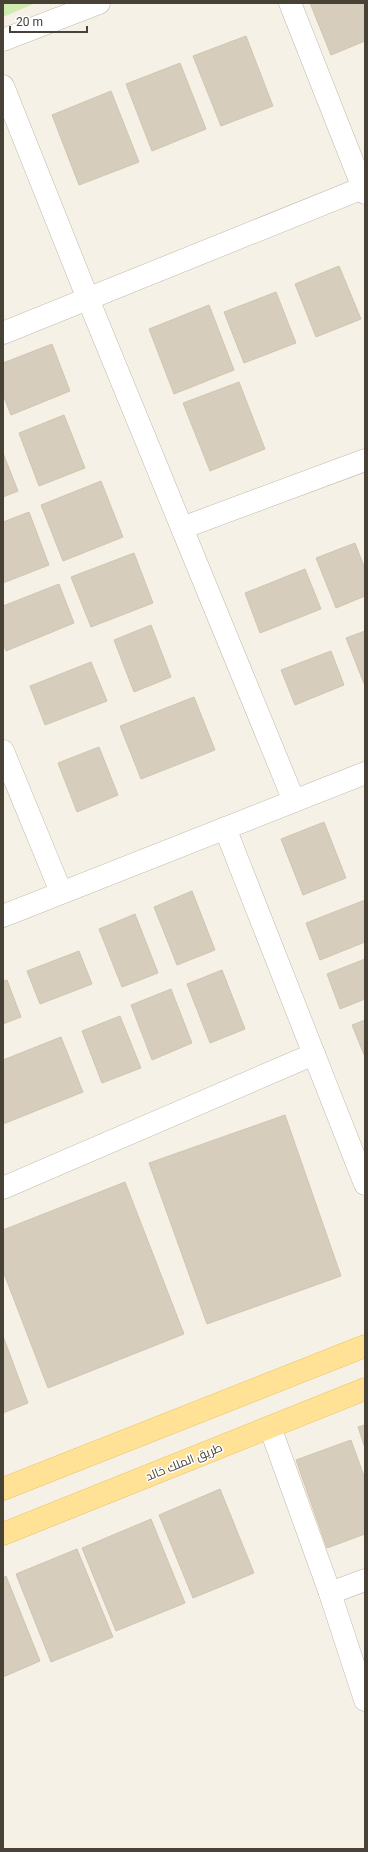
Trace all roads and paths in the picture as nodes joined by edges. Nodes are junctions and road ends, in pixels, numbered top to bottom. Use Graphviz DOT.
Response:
graph roads {
  1 [pos="99,3"];
  2 [pos="290,3"];
  3 [pos="3,40"];
  4 [pos="3,86"];
  5 [pos="364,190"];
  6 [pos="88,298"];
  7 [pos="3,333"];
  8 [pos="365,460"];
  9 [pos="182,528"];
  10 [pos="3,751"];
  11 [pos="365,773"];
  12 [pos="294,801"];
  13 [pos="225,828"];
  14 [pos="61,892"];
  15 [pos="3,916"];
  16 [pos="314,1054"];
  17 [pos="363,1171"];
  18 [pos="3,1188"];
  19 [pos="365,1346"];
  20 [pos="365,1389"];
  21 [pos="270,1427"];
  22 [pos="3,1489"];
  23 [pos="3,1534"];
  24 [pos="365,1580"];
  25 [pos="330,1593"];
  26 [pos="365,1700"];
  1 -- 3 [label="street"];
  2 -- 5 [label="street"];
  4 -- 6 [label="street"];
  5 -- 6 [label="street"];
  6 -- 7 [label="street"];
  6 -- 9 [label="street"];
  8 -- 9 [label="street"];
  9 -- 12 [label="street"];
  10 -- 14 [label="street"];
  11 -- 12 [label="street"];
  12 -- 13 [label="street"];
  13 -- 14 [label="street"];
  13 -- 16 [label="street"];
  14 -- 15 [label="street"];
  16 -- 17 [label="street"];
  16 -- 18 [label="street"];
  19 -- 22 [label="main road"];
  20 -- 21 [label="main road, طريق الملك خالد"];
  21 -- 23 [label="main road, طريق الملك خالد"];
  21 -- 25 [label="street"];
  24 -- 25 [label="street"];
  25 -- 26 [label="street"];
}
